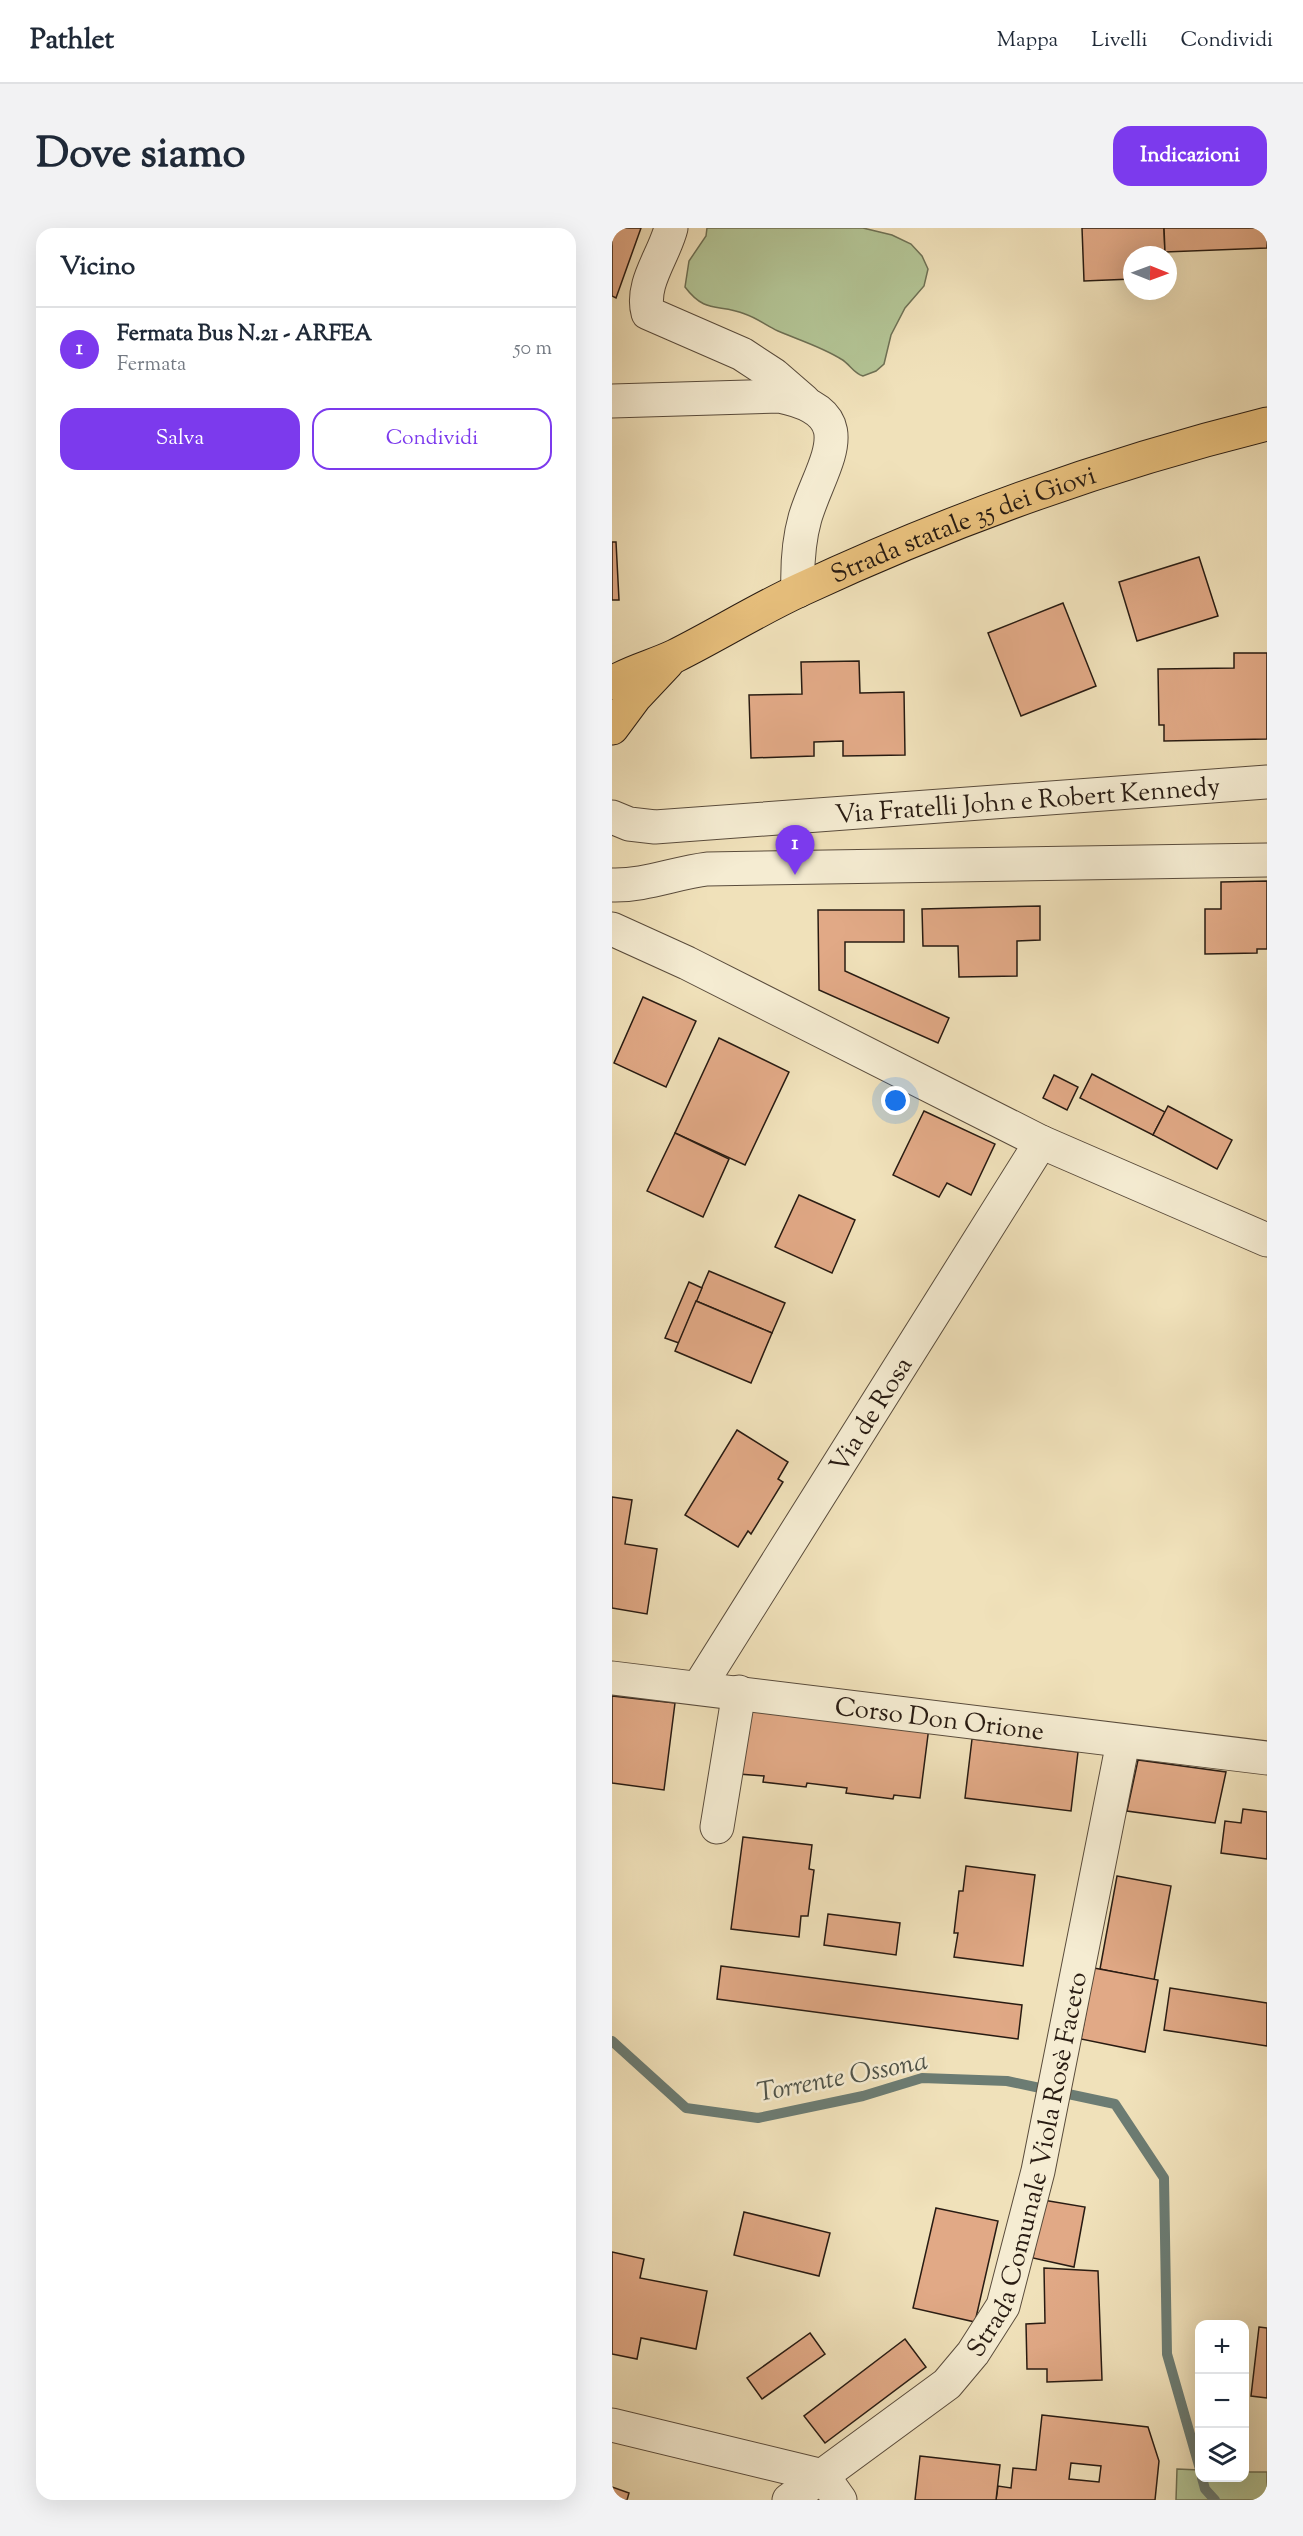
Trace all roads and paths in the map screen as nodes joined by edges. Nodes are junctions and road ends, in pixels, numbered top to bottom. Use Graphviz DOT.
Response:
graph roads {
  1 [pos="671,228"];
  2 [pos="804,401"];
  3 [pos="612,402"];
  4 [pos="1267,424"];
  5 [pos="798,591"];
  6 [pos="672,657"];
  7 [pos="612,683"];
  8 [pos="612,728"];
  9 [pos="1267,782"];
  10 [pos="612,817"];
  11 [pos="1267,860"];
  12 [pos="621,885"];
  13 [pos="612,929"];
  14 [pos="658,950"];
  15 [pos="1041,1142"];
  16 [pos="1267,1240"];
  17 [pos="612,1678"];
  18 [pos="699,1687"];
  19 [pos="740,1692"];
  20 [pos="1123,1742"];
  21 [pos="1267,1758"];
  22 [pos="717,1827"];
  23 [pos="612,2425"];
  24 [pos="831,2488"];
  25 [pos="789,2500"];
  1 -- 2 [label="street"];
  2 -- 3 [label="street"];
  2 -- 5 [label="street"];
  4 -- 5 [label="main road, Strada statale 35 dei Giovi"];
  5 -- 6 [label="main road, Strada statale 35 dei Giovi"];
  6 -- 7 [label="main road, Strada statale 35 dei Giovi"];
  6 -- 8 [label="main road, Strada statale 35 dei Giovi"];
  9 -- 10 [label="street, Via Fratelli John e Robert Kennedy"];
  11 -- 12 [label="street"];
  12 -- 14 [label="street"];
  13 -- 14 [label="street"];
  14 -- 15 [label="street"];
  15 -- 16 [label="street"];
  15 -- 18 [label="street, Via de Rosa"];
  17 -- 18 [label="street, Corso Don Orione"];
  18 -- 19 [label="street, Corso Don Orione"];
  19 -- 20 [label="street, Corso Don Orione"];
  19 -- 22 [label="street"];
  20 -- 21 [label="street, Corso Don Orione"];
  20 -- 24 [label="street, Strada Comunale Viola Rosè Faceto"];
  23 -- 24 [label="street"];
  24 -- 25 [label="street, Strada Comunale Viola Rosè Faceto"];
}
